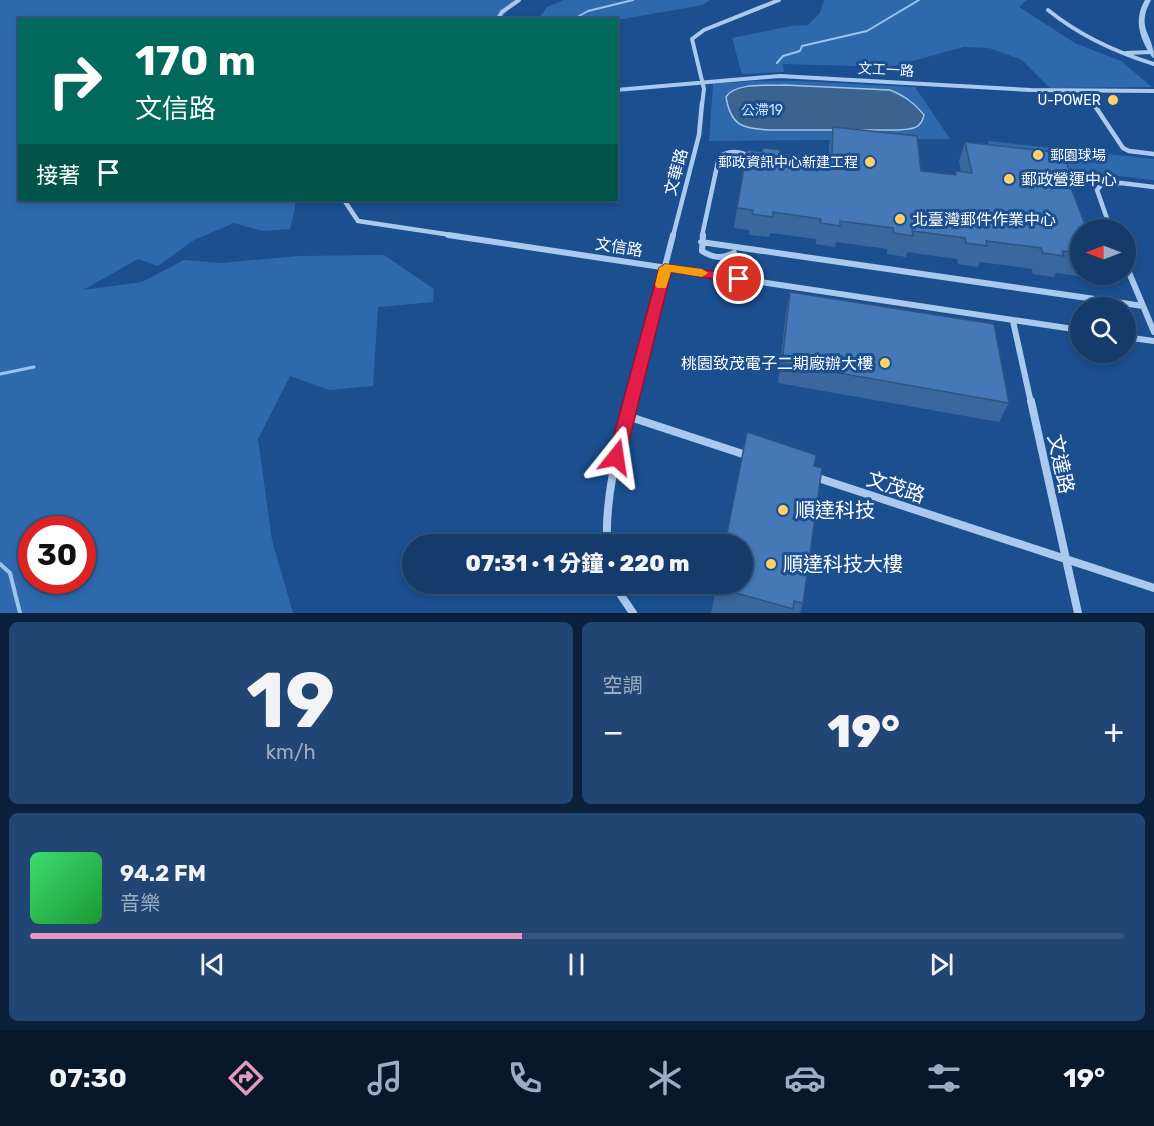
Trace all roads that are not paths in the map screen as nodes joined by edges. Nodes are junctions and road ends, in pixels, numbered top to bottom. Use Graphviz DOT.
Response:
graph roads {
  1 [pos="519,0"];
  2 [pos="779,0"];
  3 [pos="1148,0"];
  4 [pos="1048,9"];
  5 [pos="498,18"];
  6 [pos="1119,52"];
  7 [pos="1153,54"];
  8 [pos="1154,64"];
  9 [pos="703,82"];
  10 [pos="618,90"];
  11 [pos="1085,91"];
  12 [pos="1154,91"];
  13 [pos="1154,154"];
  14 [pos="754,159"];
  15 [pos="1154,187"];
  16 [pos="345,201"];
  17 [pos="1107,219"];
  18 [pos="701,242"];
  19 [pos="734,253"];
  20 [pos="665,268"];
  21 [pos="1134,285"];
  22 [pos="1143,306"];
  23 [pos="1013,321"];
  24 [pos="1070,329"];
  25 [pos="1154,332"];
  26 [pos="1136,338"];
  27 [pos="1154,341"];
  28 [pos="627,416"];
  29 [pos="755,458"];
  30 [pos="806,474"];
  31 [pos="607,534"];
  32 [pos="1065,560"];
  33 [pos="1154,588"];
  34 [pos="620,594"];
  35 [pos="633,613"];
  36 [pos="1078,613"];
  1 -- 5 [label="street"];
  2 -- 9 [label="street"];
  3 -- 7 [label="street"];
  4 -- 6 [label="street"];
  6 -- 7 [label="street"];
  6 -- 8 [label="street"];
  9 -- 10 [label="street, 文工一路"];
  9 -- 11 [label="street, 文工一路"];
  9 -- 20 [label="street, 文華路"];
  11 -- 12 [label="street, 文工一路"];
  11 -- 13 [label="street"];
  14 -- 18 [label="street"];
  15 -- 17 [label="street"];
  16 -- 20 [label="street, 文信路"];
  18 -- 19 [label="street"];
  18 -- 22 [label="street"];
  20 -- 23 [label="street, 文信路"];
  20 -- 28 [label="street, 文華路"];
  21 -- 22 [label="street"];
  22 -- 25 [label="street"];
  23 -- 24 [label="street, 文信路"];
  23 -- 32 [label="street, 文達路"];
  26 -- 27 [label="street"];
  28 -- 29 [label="street"];
  28 -- 31 [label="street, 文華路"];
  30 -- 32 [label="street, 文茂路"];
  32 -- 33 [label="street, 文茂路"];
  32 -- 36 [label="street, 文達路"];
  34 -- 35 [label="street"];
}
